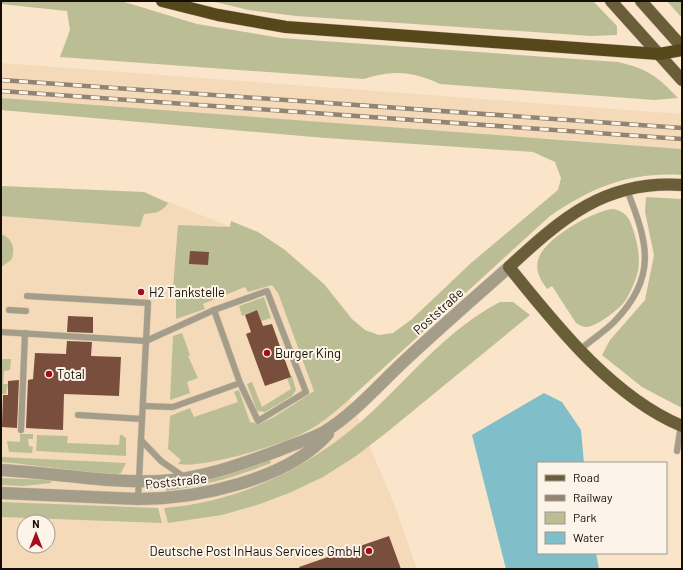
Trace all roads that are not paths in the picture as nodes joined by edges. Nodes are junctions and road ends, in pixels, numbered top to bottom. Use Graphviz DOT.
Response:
graph roads {
  1 [pos="162,1"];
  2 [pos="611,1"];
  3 [pos="641,1"];
  4 [pos="682,46"];
  5 [pos="682,50"];
  6 [pos="659,54"];
  7 [pos="682,80"];
  8 [pos="682,185"];
  9 [pos="627,190"];
  10 [pos="509,267"];
  11 [pos="27,296"];
  12 [pos="9,310"];
  13 [pos="214,310"];
  14 [pos="26,311"];
  15 [pos="1,332"];
  16 [pos="25,333"];
  17 [pos="146,341"];
  18 [pos="581,349"];
  19 [pos="240,383"];
  20 [pos="143,406"];
  21 [pos="78,415"];
  22 [pos="142,418"];
  23 [pos="334,425"];
  24 [pos="681,425"];
  25 [pos="21,430"];
  26 [pos="141,440"];
  27 [pos="677,451"];
  28 [pos="1,470"];
  29 [pos="185,478"];
  30 [pos="138,480"];
  31 [pos="1,493"];
  32 [pos="138,499"];
  1 -- 6 [label="highway"];
  2 -- 6 [label="main road"];
  3 -- 4 [label="main road"];
  5 -- 6 [label="highway"];
  6 -- 7 [label="main road"];
  8 -- 9 [label="main road"];
  9 -- 10 [label="main road"];
  9 -- 18 [label="lane"];
  10 -- 18 [label="main road"];
  10 -- 23 [label="street, Poststraße"];
  11 -- 17 [label="lane"];
  12 -- 14 [label="lane"];
  13 -- 17 [label="lane"];
  13 -- 19 [label="lane"];
  13 -- 19 [label="lane"];
  15 -- 16 [label="lane"];
  16 -- 17 [label="lane"];
  16 -- 25 [label="lane"];
  17 -- 20 [label="lane"];
  18 -- 24 [label="main road"];
  19 -- 20 [label="lane"];
  20 -- 22 [label="lane"];
  21 -- 22 [label="lane"];
  22 -- 26 [label="lane"];
  23 -- 29 [label="street, Poststraße"];
  23 -- 32 [label="street, Poststraße"];
  24 -- 27 [label="lane"];
  26 -- 29 [label="lane"];
  26 -- 30 [label="lane"];
  28 -- 30 [label="street, Poststraße"];
  29 -- 30 [label="street, Poststraße"];
  30 -- 32 [label="lane"];
  31 -- 32 [label="street, Poststraße"];
}
